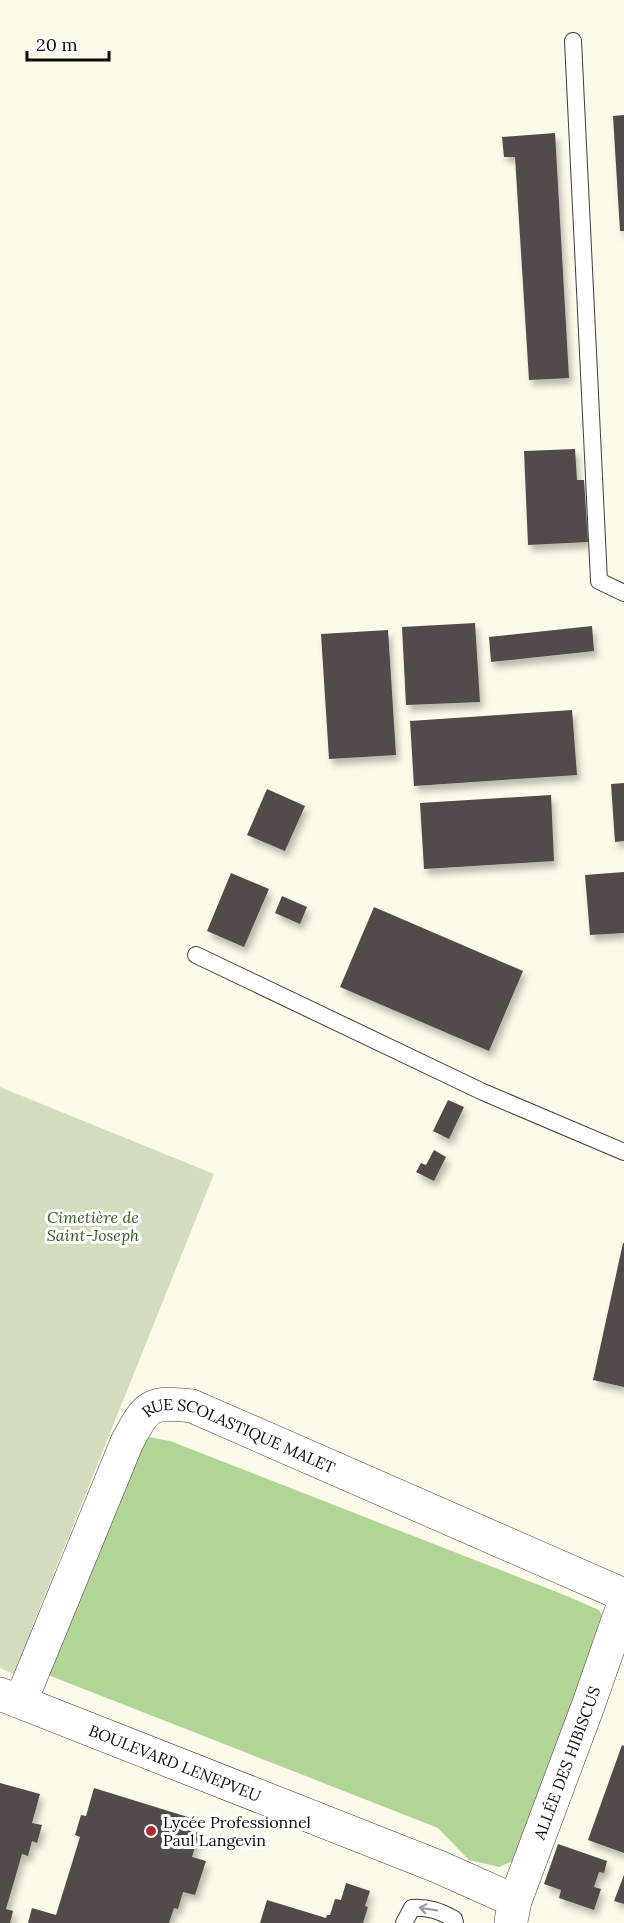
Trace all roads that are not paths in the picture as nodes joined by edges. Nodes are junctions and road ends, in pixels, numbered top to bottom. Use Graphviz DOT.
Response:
graph roads {
  1 [pos="573,41"];
  2 [pos="624,593"];
  3 [pos="196,955"];
  4 [pos="624,1152"];
  5 [pos="624,1595"];
  6 [pos="624,1603"];
  7 [pos="614,1659"];
  8 [pos="9,1697"];
  9 [pos="513,1912"];
  10 [pos="404,1923"];
  11 [pos="455,1923"];
  1 -- 2 [label="lane"];
  3 -- 4 [label="lane"];
  5 -- 8 [label="street, RUE SCOLASTIQUE MALET"];
  6 -- 7 [label="street, ALLÉE DES HIBISCUS"];
  7 -- 9 [label="street, ALLÉE DES HIBISCUS"];
  8 -- 9 [label="street, BOULEVARD LENEPVEU"];
  11 -- 10 [label="lane, one-way"];
}
